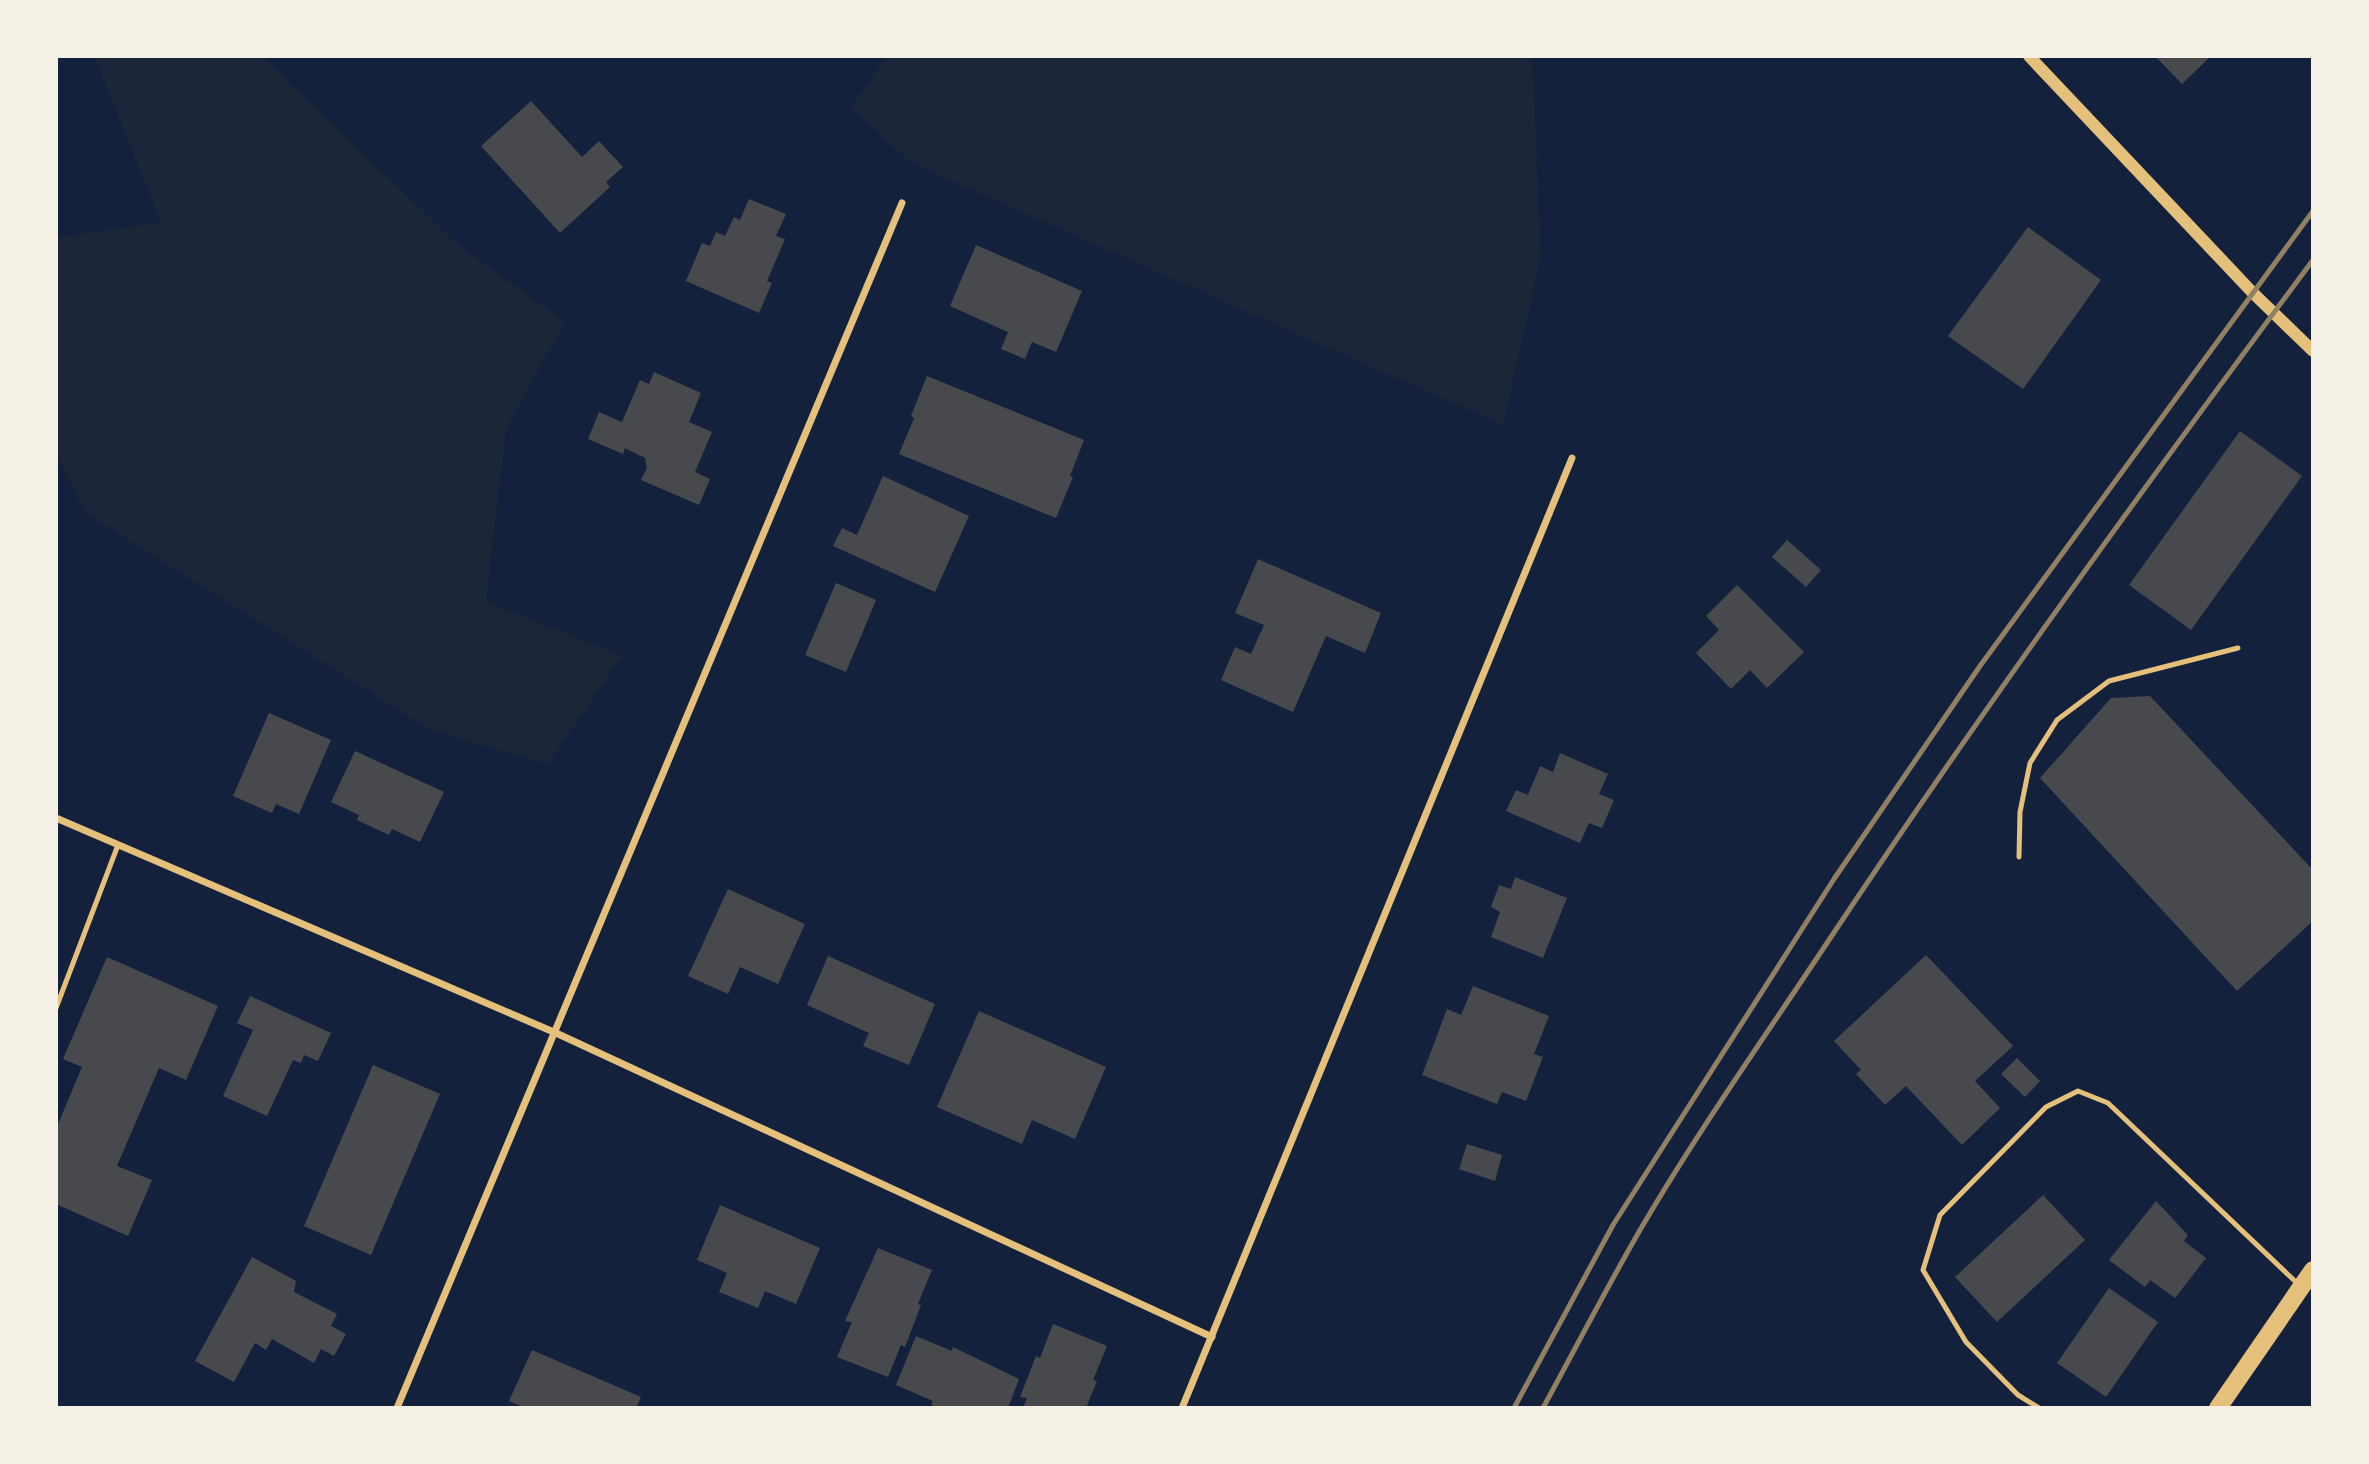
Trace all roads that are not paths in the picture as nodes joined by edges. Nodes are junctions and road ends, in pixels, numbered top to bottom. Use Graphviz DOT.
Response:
graph roads {
  1 [pos="2029,56"];
  2 [pos="902,203"];
  3 [pos="2313,351"];
  4 [pos="1572,458"];
  5 [pos="2238,648"];
  6 [pos="56,818"];
  7 [pos="118,845"];
  8 [pos="2020,858"];
  9 [pos="56,1008"];
  10 [pos="556,1033"];
  11 [pos="2313,1270"];
  12 [pos="2301,1287"];
  13 [pos="1212,1337"];
  14 [pos="397,1408"];
  15 [pos="1182,1408"];
  16 [pos="2039,1408"];
  17 [pos="2218,1408"];
  1 -- 3 [label="street"];
  2 -- 10 [label="street"];
  4 -- 13 [label="street"];
  5 -- 8 [label="lane"];
  6 -- 7 [label="street"];
  7 -- 9 [label="lane"];
  7 -- 10 [label="street"];
  10 -- 13 [label="street"];
  10 -- 14 [label="street"];
  11 -- 12 [label="main road"];
  12 -- 16 [label="lane"];
  12 -- 17 [label="main road"];
  13 -- 15 [label="street"];
}
